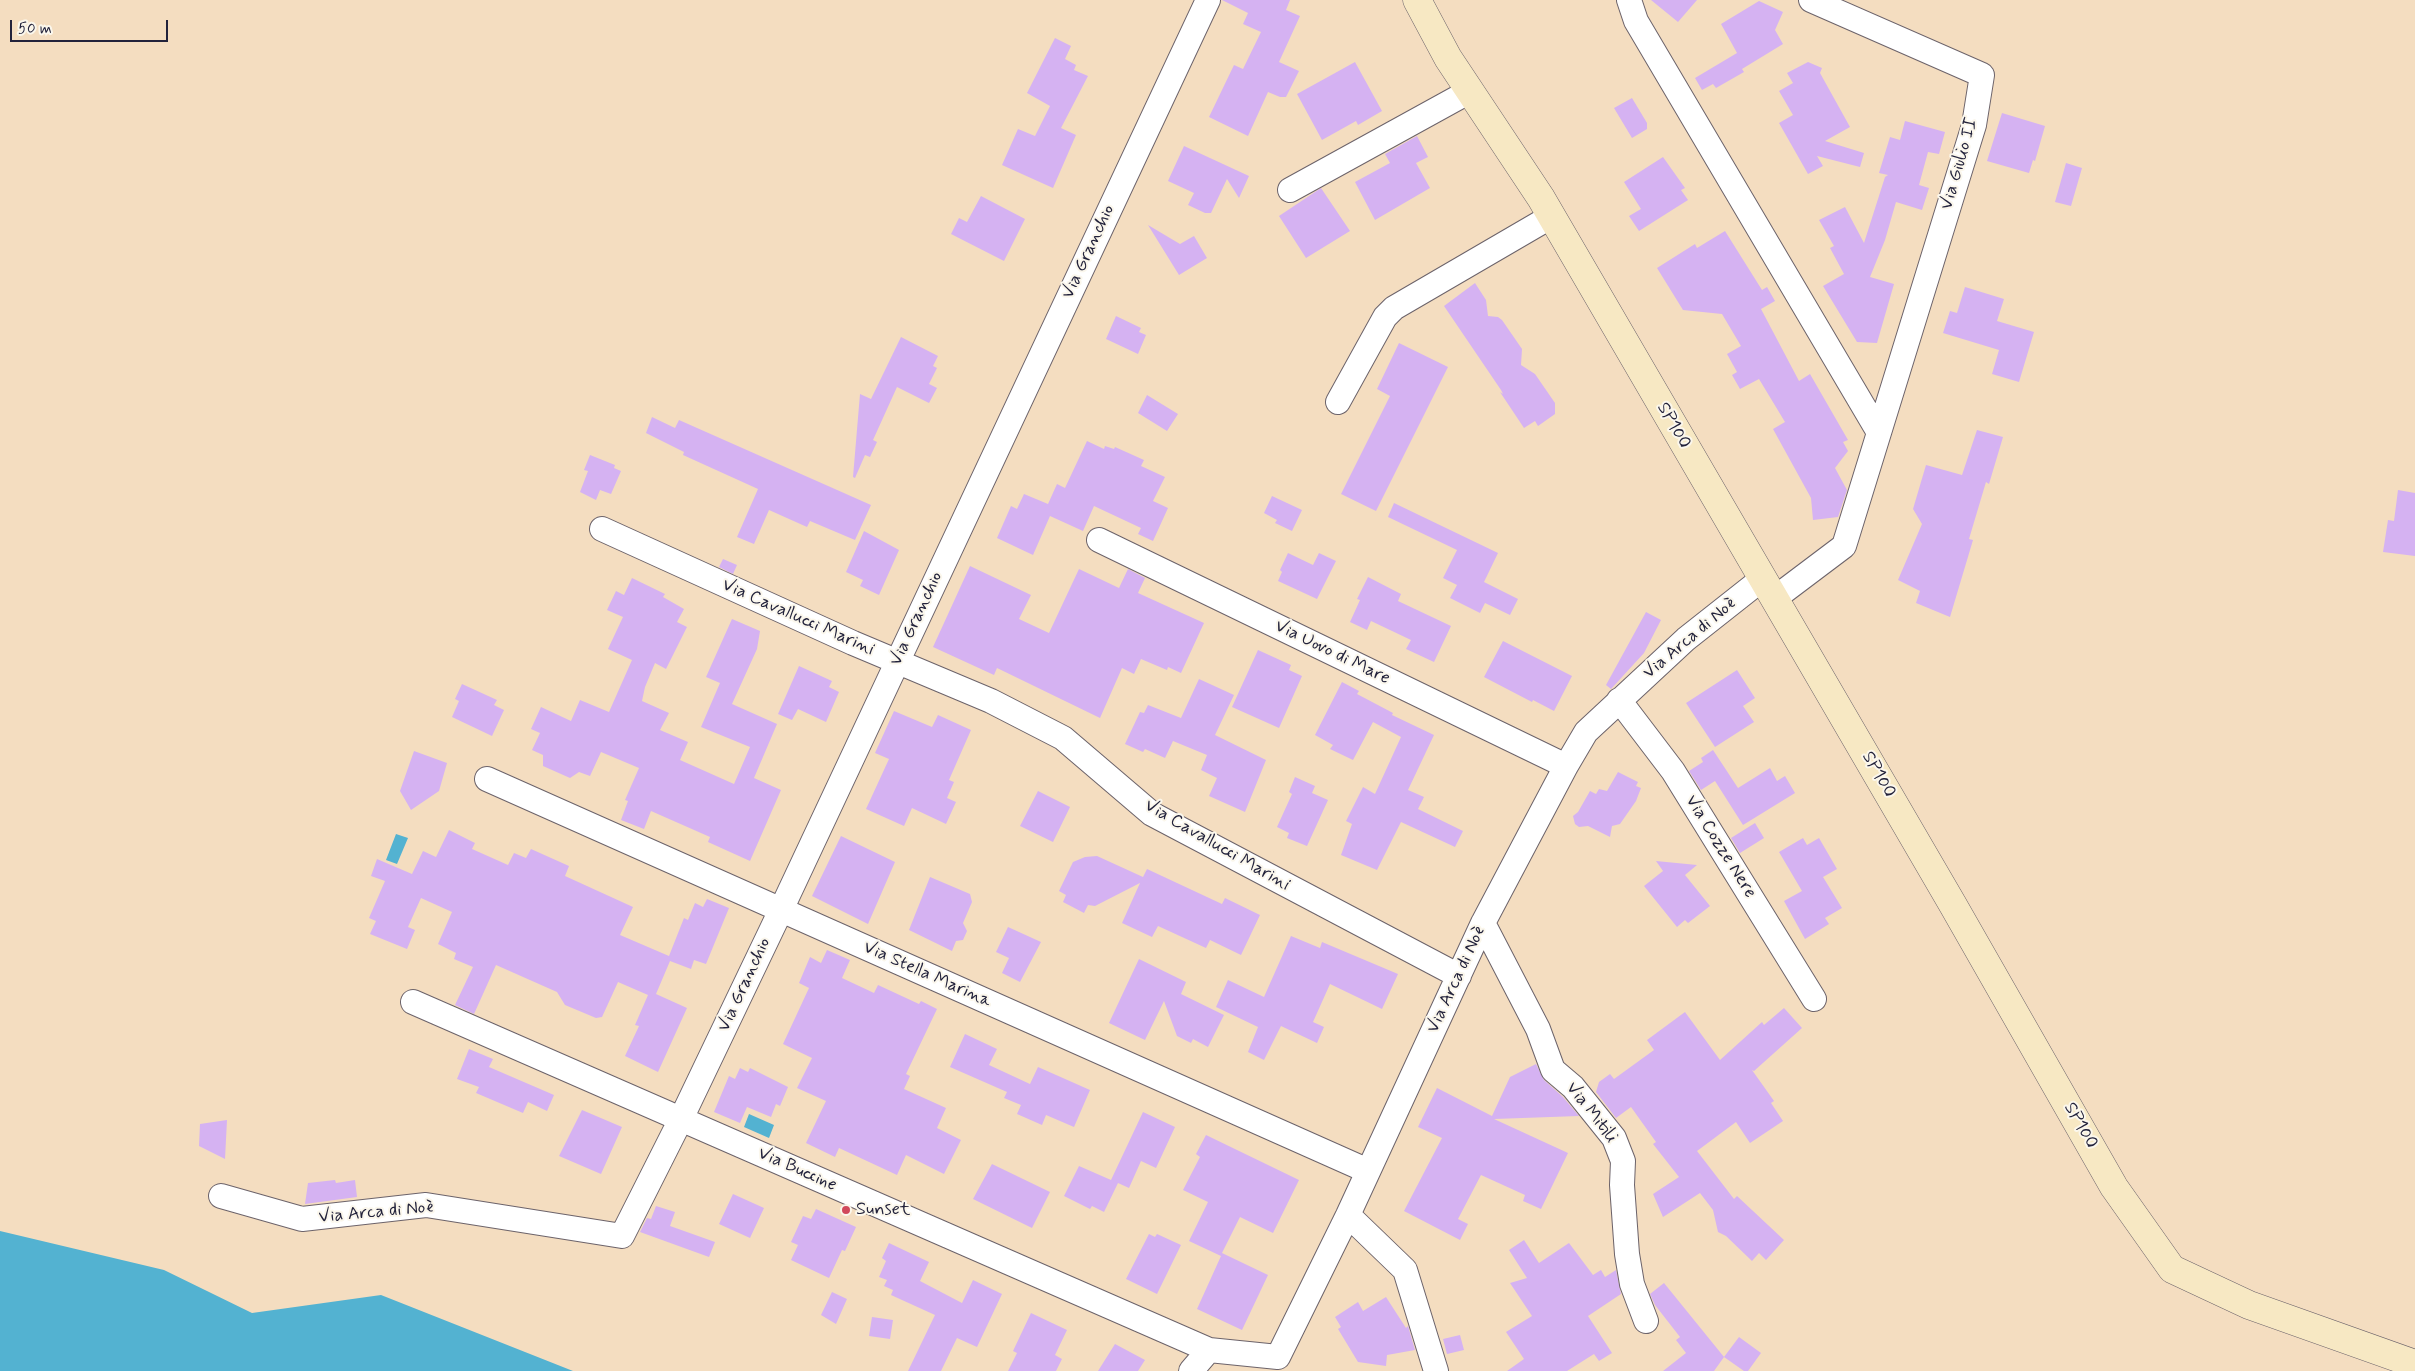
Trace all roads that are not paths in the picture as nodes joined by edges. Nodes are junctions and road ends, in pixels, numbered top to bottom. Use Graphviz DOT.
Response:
graph roads {
  1 [pos="1208,0"];
  2 [pos="1417,0"];
  3 [pos="1438,0"];
  4 [pos="1629,0"];
  5 [pos="1811,0"];
  6 [pos="1448,58"];
  7 [pos="1470,91"];
  8 [pos="1290,190"];
  9 [pos="1552,216"];
  10 [pos="1338,402"];
  11 [pos="1878,430"];
  12 [pos="602,529"];
  13 [pos="1099,540"];
  14 [pos="1768,588"];
  15 [pos="896,662"];
  16 [pos="1619,700"];
  17 [pos="1566,766"];
  18 [pos="487,779"];
  19 [pos="781,910"];
  20 [pos="1483,923"];
  21 [pos="1459,976"];
  22 [pos="1814,1000"];
  23 [pos="414,1002"];
  24 [pos="682,1119"];
  25 [pos="1368,1171"];
  26 [pos="221,1196"];
  27 [pos="1348,1215"];
  28 [pos="622,1236"];
  29 [pos="1646,1321"];
  30 [pos="1209,1350"];
  31 [pos="2415,1364"];
  32 [pos="1193,1370"];
  33 [pos="1436,1371"];
  1 -- 15 [label="street, Via Granchio"];
  2 -- 6 [label="main road, SP100"];
  3 -- 6 [label="main road"];
  4 -- 11 [label="street"];
  5 -- 11 [label="street, Via Giulio II"];
  6 -- 7 [label="main road, SP100 / SP100"];
  7 -- 8 [label="street"];
  7 -- 9 [label="main road, SP100 / SP100"];
  9 -- 10 [label="street"];
  9 -- 14 [label="main road, SP100 / SP100"];
  11 -- 14 [label="street, Via Giulio II"];
  12 -- 15 [label="street, Via Cavallucci Marini"];
  13 -- 17 [label="street, Via Uovo di Mare"];
  14 -- 16 [label="street, Via Arca di Noè"];
  14 -- 31 [label="main road, SP100 / SP100"];
  15 -- 19 [label="street, Via Granchio"];
  15 -- 21 [label="street, Via Cavallucci Marini"];
  16 -- 17 [label="street, Via Arca di Noè"];
  16 -- 22 [label="street, Via Cozze Nere"];
  17 -- 20 [label="street, Via Arca di Noè"];
  18 -- 19 [label="street, Via Stella Marina"];
  19 -- 24 [label="street, Via Granchio"];
  19 -- 25 [label="street, Via Stella Marina"];
  20 -- 21 [label="street, Via Arca di Noè"];
  20 -- 29 [label="street, Via Mitili"];
  21 -- 25 [label="street, Via Arca di Noè"];
  23 -- 24 [label="street, Via Buccine"];
  24 -- 28 [label="street, Via Granchio"];
  24 -- 30 [label="street, Via Buccine"];
  25 -- 27 [label="street, Via Arca di Noè"];
  26 -- 28 [label="street, Via Arca di Noè"];
  27 -- 30 [label="street, Via Arca di Noè"];
  27 -- 33 [label="street"];
  30 -- 32 [label="street"];
}
